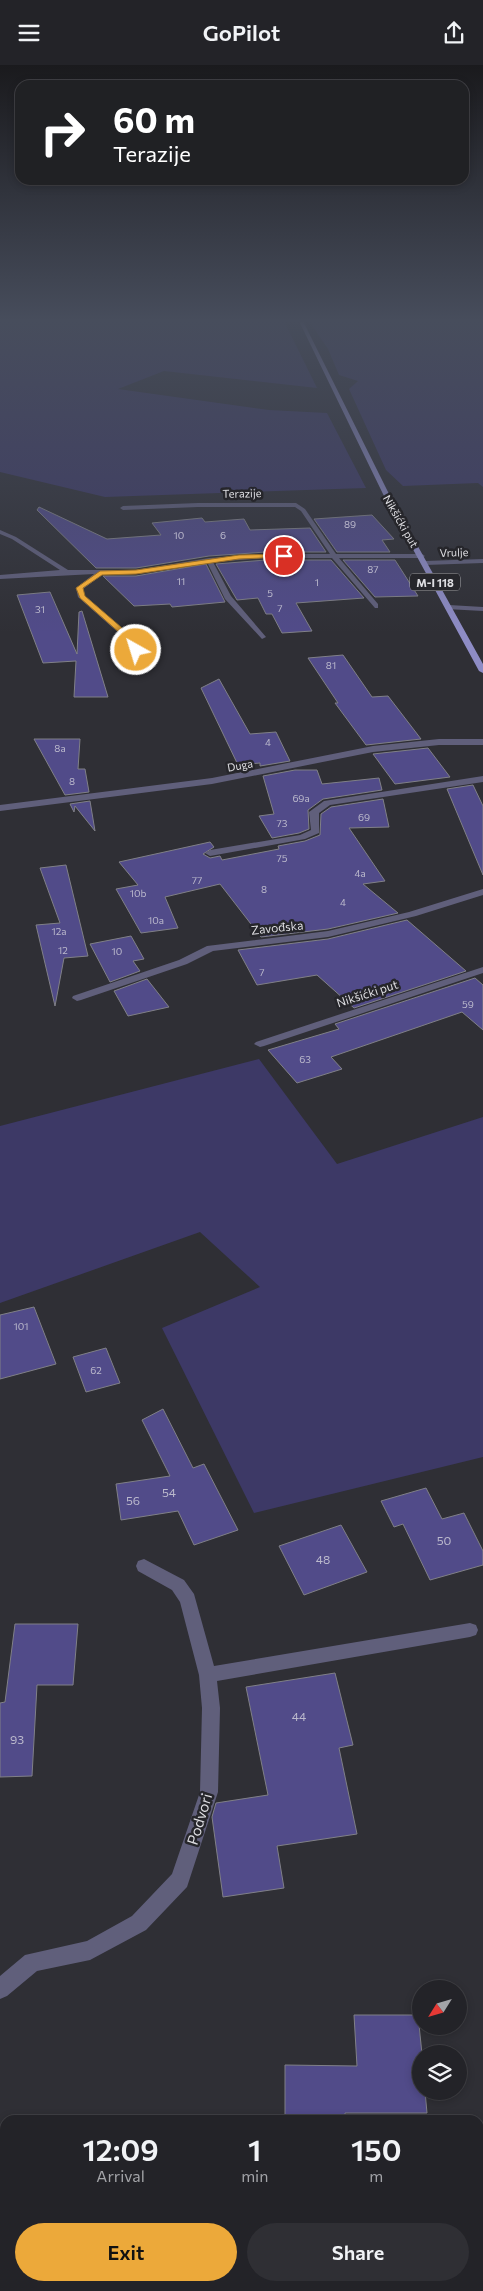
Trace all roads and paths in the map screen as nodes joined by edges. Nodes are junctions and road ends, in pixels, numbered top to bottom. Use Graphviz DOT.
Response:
graph roads {
  1 [pos="352,425"];
  2 [pos="122,509"];
  3 [pos="0,532"];
  4 [pos="335,557"];
  5 [pos="423,559"];
  6 [pos="209,560"];
  7 [pos="483,561"];
  8 [pos="68,572"];
  9 [pos="100,573"];
  10 [pos="0,577"];
  11 [pos="374,606"];
  12 [pos="448,607"];
  13 [pos="483,609"];
  14 [pos="262,637"];
  15 [pos="134,670"];
  16 [pos="483,671"];
  17 [pos="483,742"];
  18 [pos="483,779"];
  19 [pos="0,808"];
  20 [pos="210,853"];
  21 [pos="483,892"];
  22 [pos="483,970"];
  23 [pos="77,998"];
  24 [pos="260,1044"];
  25 [pos="144,1566"];
  26 [pos="470,1629"];
  27 [pos="208,1675"];
  28 [pos="0,1989"];
  1 -- 5 [label="main road, Nikšićki put / M-I 118"];
  2 -- 4 [label="street, Terazije"];
  3 -- 8 [label="street"];
  4 -- 5 [label="street"];
  4 -- 6 [label="street"];
  4 -- 11 [label="street, Terazije"];
  5 -- 7 [label="street, Vrulje"];
  5 -- 12 [label="main road, Nikšićki put / M-I 118"];
  6 -- 9 [label="street"];
  6 -- 14 [label="street"];
  8 -- 9 [label="street"];
  8 -- 10 [label="street"];
  9 -- 15 [label="street"];
  12 -- 13 [label="street"];
  12 -- 16 [label="main road, Nikšićki put / M-I 118"];
  17 -- 19 [label="street, Duga"];
  18 -- 20 [label="street"];
  21 -- 23 [label="street, Zavođska"];
  22 -- 24 [label="street, Nikšićki put"];
  25 -- 27 [label="street, Podvori"];
  26 -- 27 [label="street"];
  27 -- 28 [label="street, Podvori"];
}
